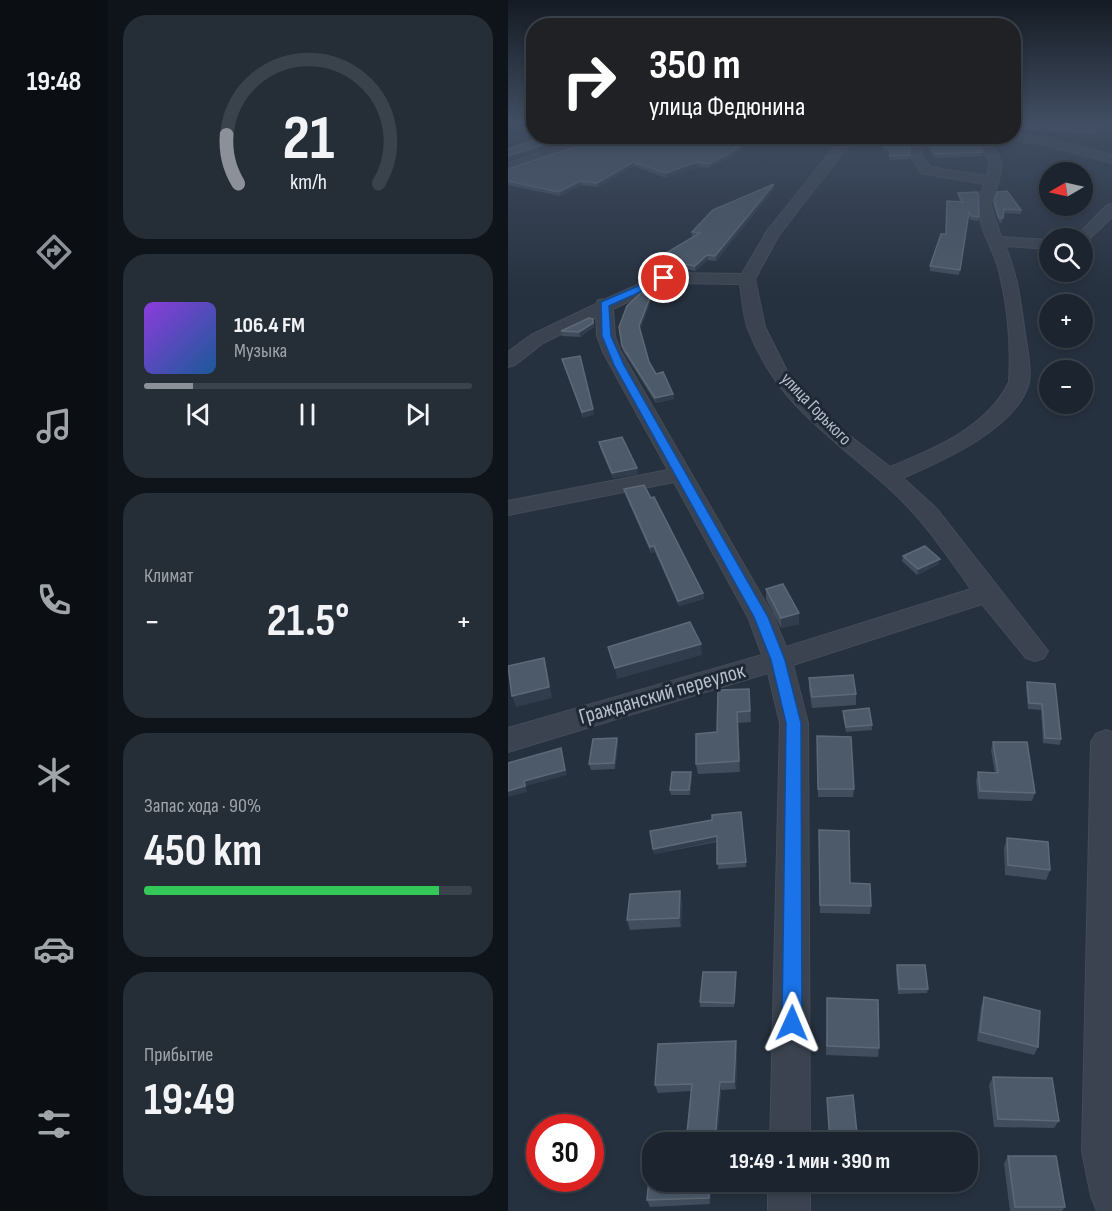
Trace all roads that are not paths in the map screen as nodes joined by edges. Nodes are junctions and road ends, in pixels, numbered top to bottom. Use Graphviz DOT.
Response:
graph roads {
  1 [pos="815,181"];
  2 [pos="992,181"];
  3 [pos="1111,208"];
  4 [pos="1092,228"];
  5 [pos="992,241"];
  6 [pos="1039,244"];
  7 [pos="747,279"];
  8 [pos="604,304"];
  9 [pos="508,361"];
  10 [pos="680,474"];
  11 [pos="889,476"];
  12 [pos="508,508"];
  13 [pos="987,592"];
  14 [pos="1035,651"];
  15 [pos="778,660"];
  16 [pos="508,740"];
  17 [pos="1106,742"];
  18 [pos="790,1132"];
  19 [pos="789,1192"];
  20 [pos="1111,1196"];
  21 [pos="789,1211"];
  1 -- 7 [label="street"];
  2 -- 5 [label="street"];
  3 -- 4 [label="street"];
  5 -- 6 [label="street"];
  5 -- 11 [label="street"];
  7 -- 8 [label="street"];
  7 -- 11 [label="street, улица Горького"];
  8 -- 9 [label="street"];
  8 -- 10 [label="street"];
  10 -- 12 [label="street"];
  10 -- 15 [label="street"];
  11 -- 13 [label="street, улица Горького"];
  13 -- 14 [label="street, улица Горького"];
  13 -- 15 [label="street, Гражданский переулок"];
  15 -- 16 [label="street, Гражданский переулок"];
  15 -- 18 [label="street"];
  17 -- 20 [label="street"];
  19 -- 21 [label="street"];
}
